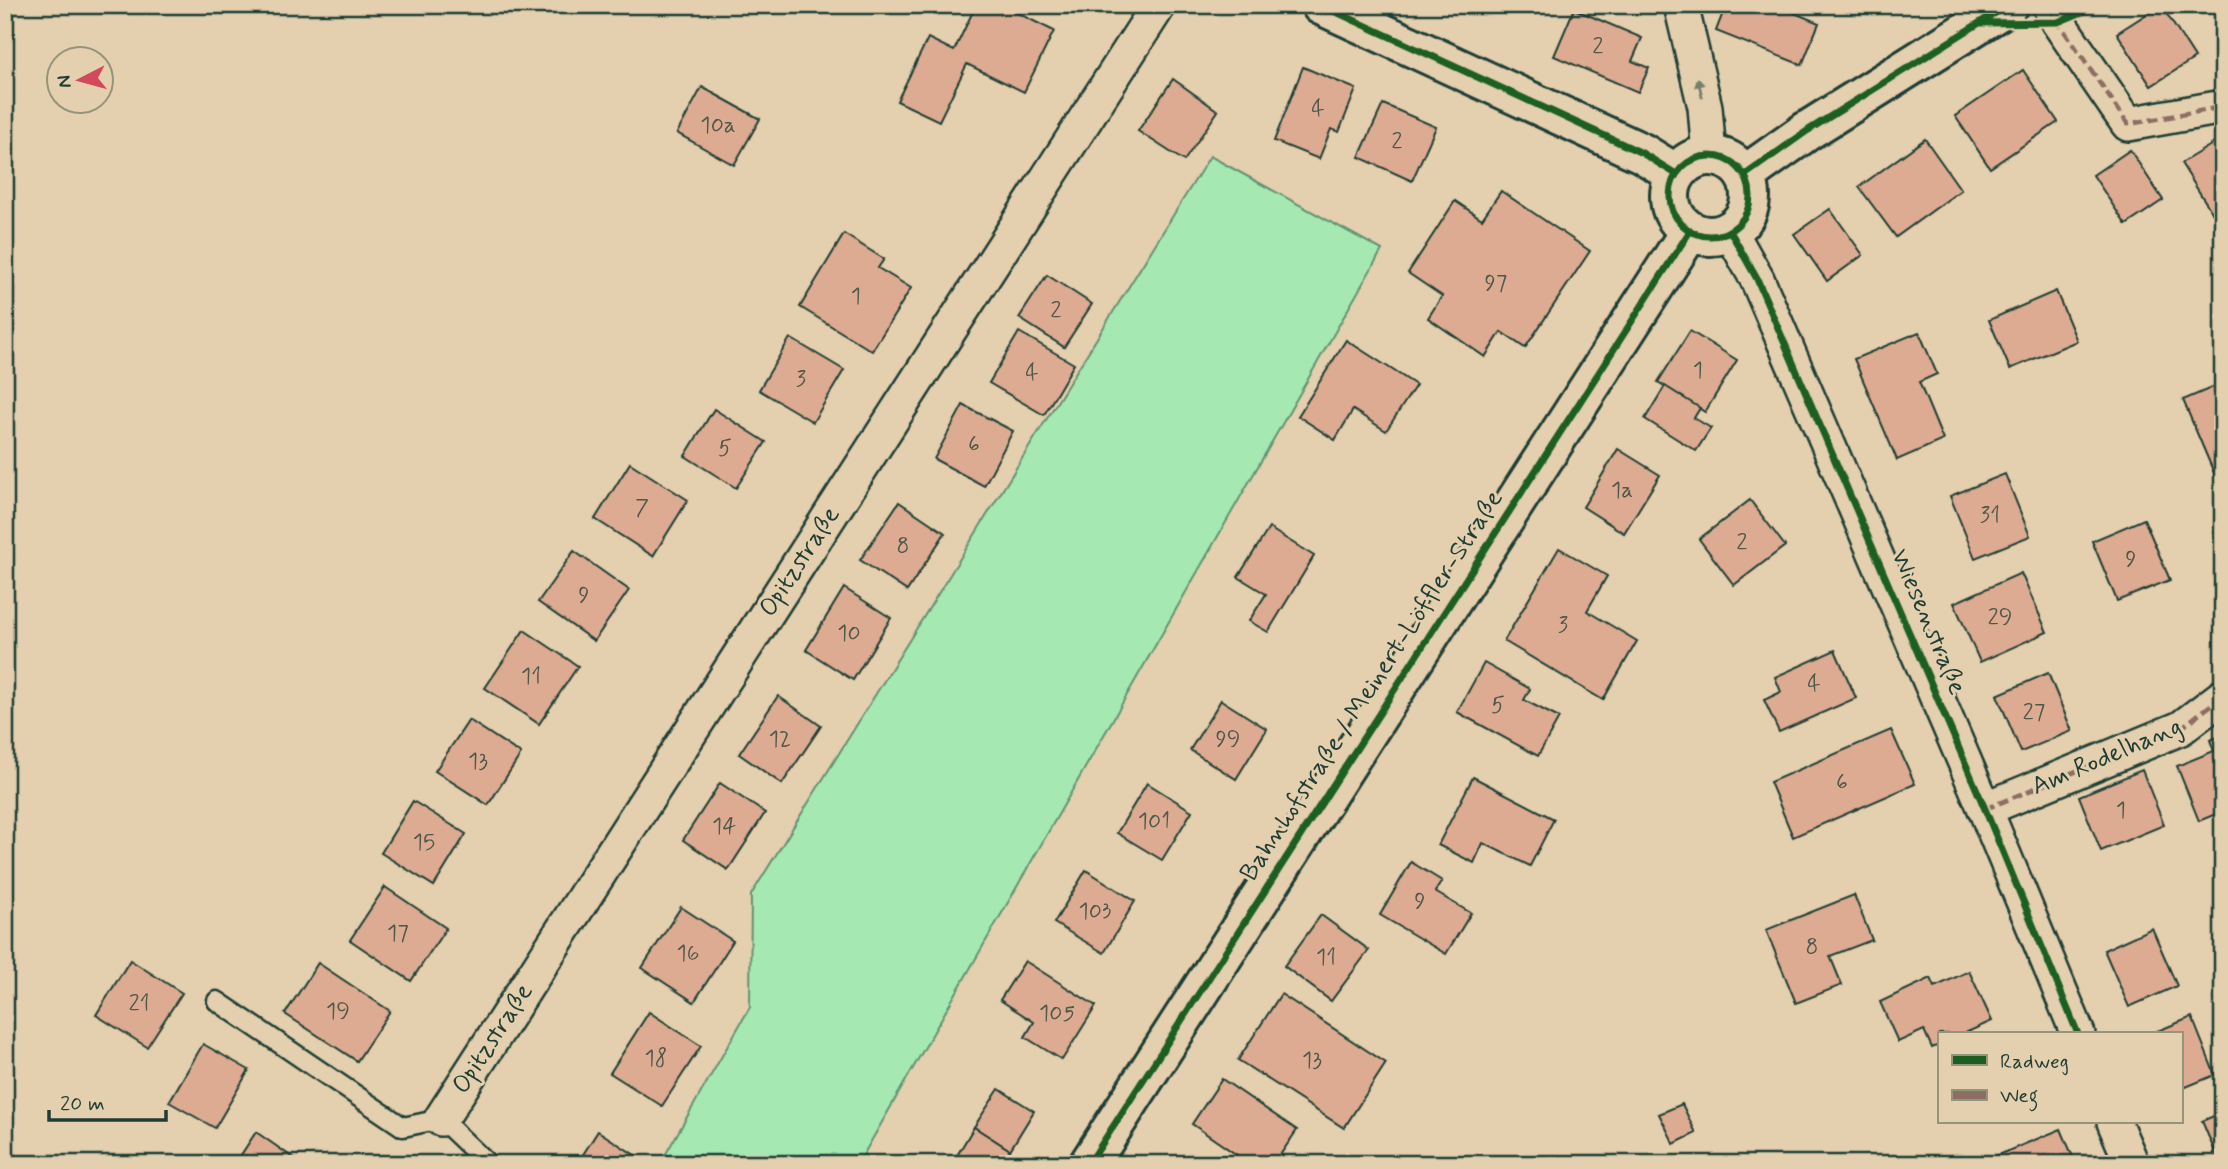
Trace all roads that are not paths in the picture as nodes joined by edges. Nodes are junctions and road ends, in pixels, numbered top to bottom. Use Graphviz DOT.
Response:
graph roads {
  1 [pos="1159,5"];
  2 [pos="1321,5"];
  3 [pos="1681,5"];
  4 [pos="2008,5"];
  5 [pos="2049,5"];
  6 [pos="2223,107"];
  7 [pos="1709,155"];
  8 [pos="1676,174"];
  9 [pos="1745,174"];
  10 [pos="1690,231"];
  11 [pos="1730,231"];
  12 [pos="2223,696"];
  13 [pos="1985,809"];
  14 [pos="217,1001"];
  15 [pos="2077,1032"];
  16 [pos="441,1119"];
  17 [pos="2115,1124"];
  18 [pos="488,1164"];
  19 [pos="1089,1164"];
  20 [pos="2132,1164"];
  1 -- 16 [label="street, Opitzstraße"];
  2 -- 8 [label="street"];
  7 -- 3 [label="street, one-way"];
  4 -- 9 [label="street"];
  5 -- 6 [label="street"];
  7 -- 8 [label="street"];
  7 -- 9 [label="street"];
  8 -- 10 [label="street"];
  9 -- 11 [label="street"];
  10 -- 11 [label="street"];
  10 -- 19 [label="street, Bahnhofstraße / Meinert-Löffler-Straße"];
  11 -- 13 [label="street, Wiesenstraße"];
  12 -- 13 [label="street, Am Rodelhang"];
  13 -- 15 [label="street, Wiesenstraße"];
  14 -- 16 [label="lane"];
  16 -- 18 [label="lane"];
  17 -- 20 [label="street"];
}
